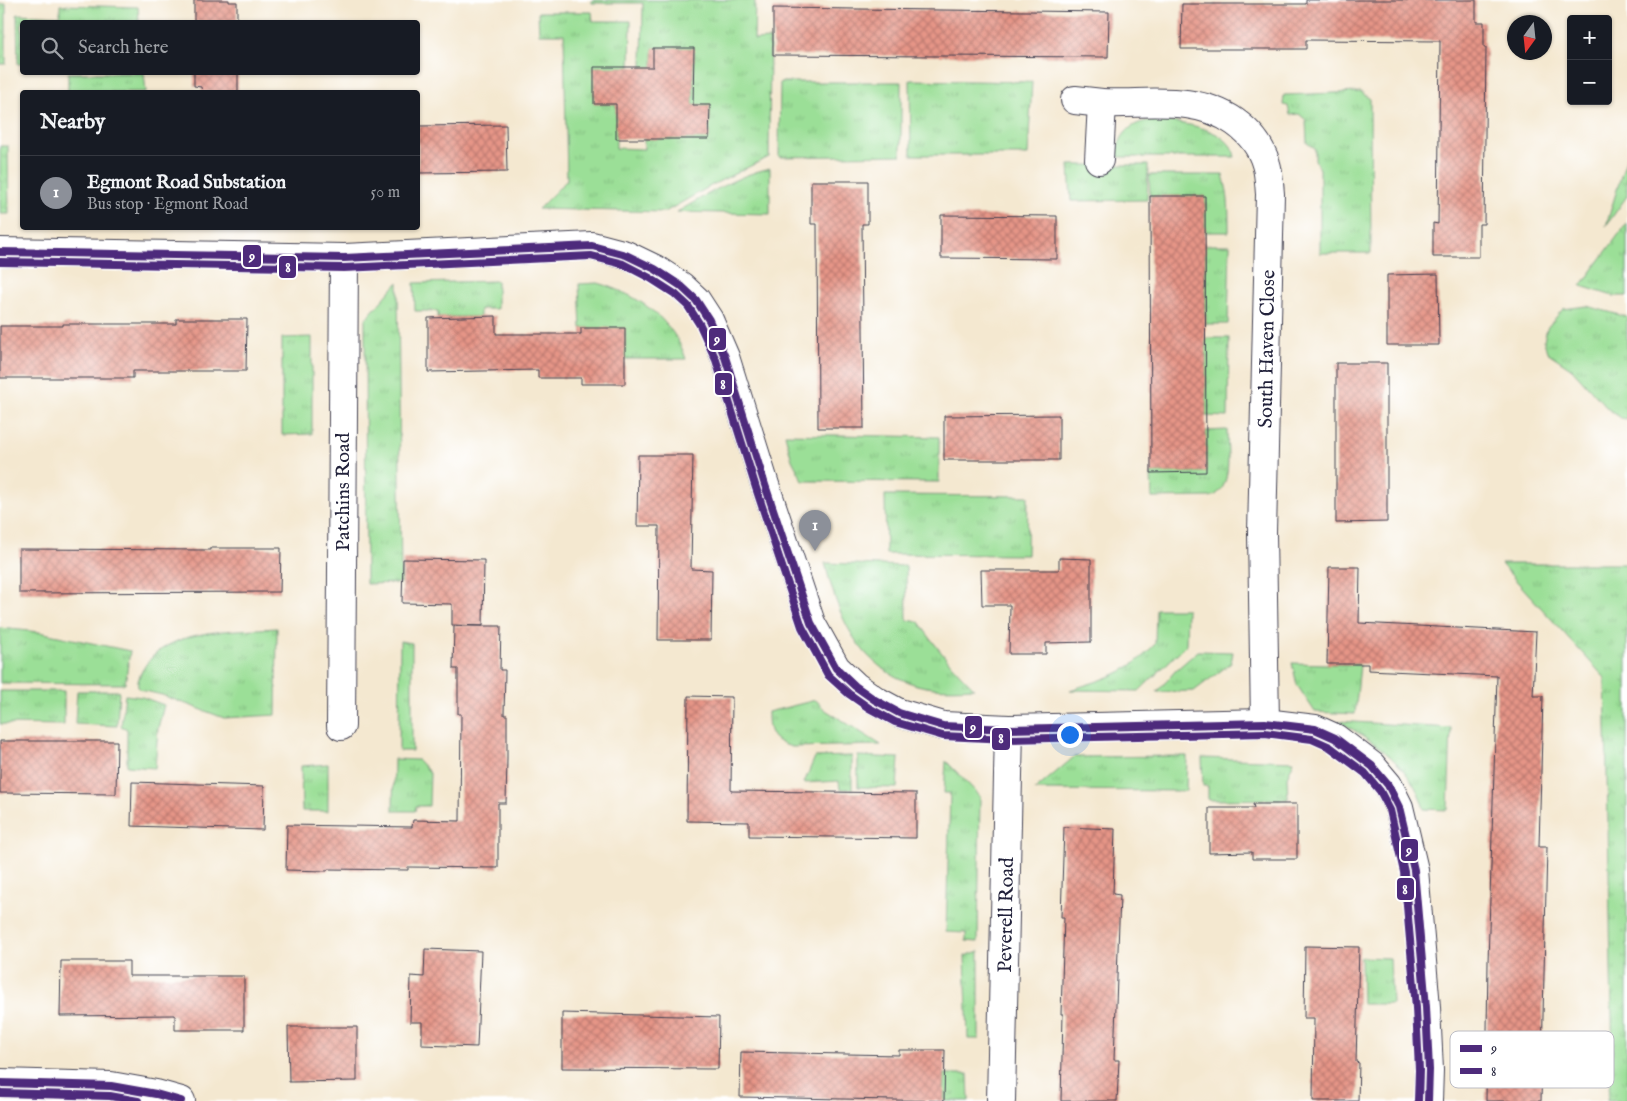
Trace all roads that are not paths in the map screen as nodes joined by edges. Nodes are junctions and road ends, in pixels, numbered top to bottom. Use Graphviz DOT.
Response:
graph roads {
  1 [pos="1075,100"];
  2 [pos="1102,103"];
  3 [pos="1099,160"];
  4 [pos="0,252"];
  5 [pos="344,258"];
  6 [pos="1265,723"];
  7 [pos="341,726"];
  8 [pos="1009,728"];
  9 [pos="0,1083"];
  10 [pos="181,1101"];
  11 [pos="1001,1101"];
  12 [pos="1428,1101"];
  1 -- 2 [label="street, South Haven Close"];
  2 -- 3 [label="street"];
  2 -- 6 [label="street, South Haven Close"];
  4 -- 5 [label="street"];
  5 -- 7 [label="street, Patchins Road"];
  5 -- 8 [label="street"];
  6 -- 8 [label="street"];
  6 -- 12 [label="street"];
  8 -- 11 [label="street, Peverell Road"];
  9 -- 10 [label="street"];
}
